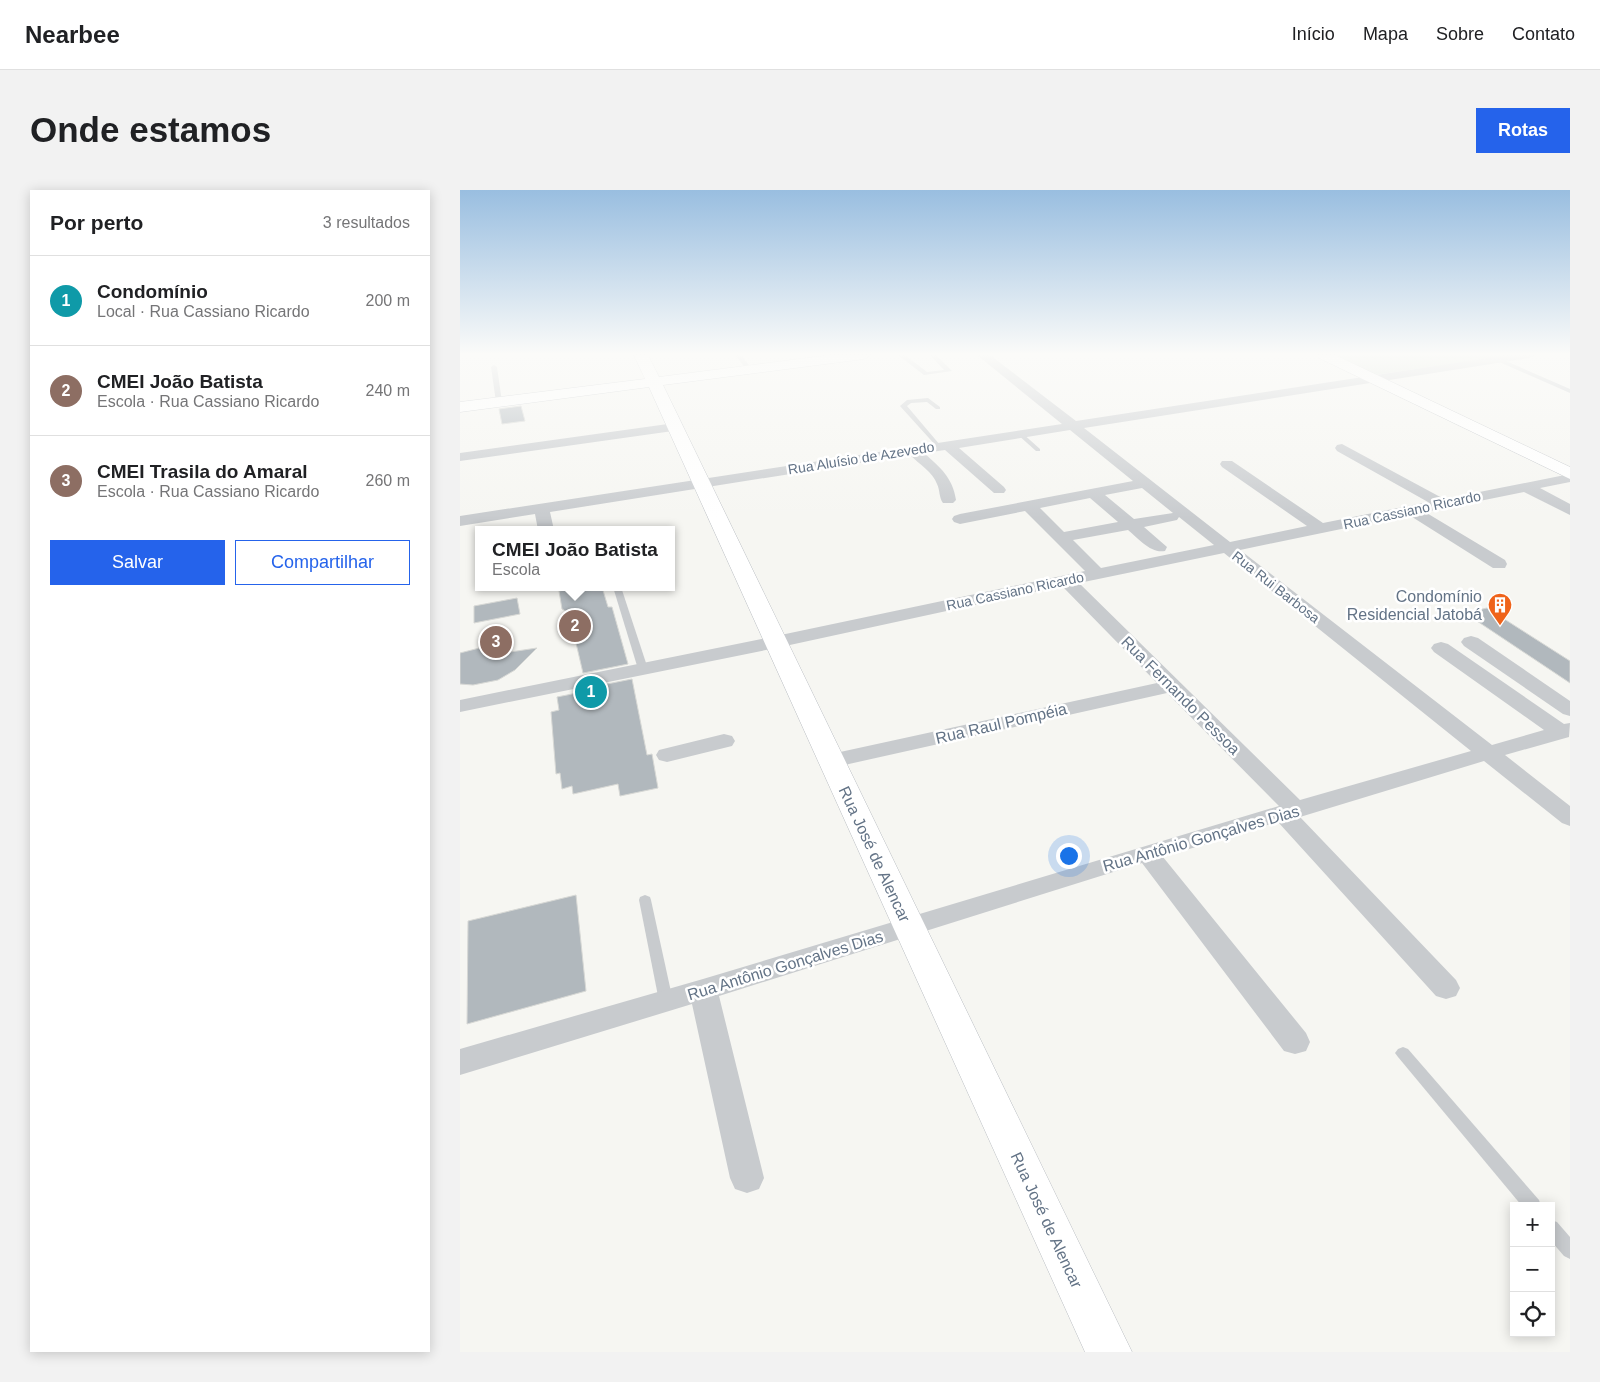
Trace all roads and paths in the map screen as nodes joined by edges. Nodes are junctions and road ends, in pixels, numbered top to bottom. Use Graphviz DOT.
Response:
graph roads {
  1 [pos="667,409"];
  2 [pos="906,409"];
  3 [pos="1052,409"];
  4 [pos="1175,409"];
  5 [pos="1436,409"];
  6 [pos="1072,425"];
  7 [pos="675,427"];
  8 [pos="1019,433"];
  9 [pos="943,445"];
  10 [pos="1342,448"];
  11 [pos="912,450"];
  12 [pos="1038,450"];
  13 [pos="460,458"];
  14 [pos="1227,464"];
  15 [pos="1251,469"];
  16 [pos="1570,474"];
  17 [pos="1570,478"];
  18 [pos="701,483"];
  19 [pos="1145,483"];
  20 [pos="1526,487"];
  21 [pos="999,490"];
  22 [pos="1093,493"];
  23 [pos="948,500"];
  24 [pos="1442,504"];
  25 [pos="1029,506"];
  26 [pos="541,508"];
  27 [pos="1411,510"];
  28 [pos="1570,510"];
  29 [pos="1171,517"];
  30 [pos="960,519"];
  31 [pos="460,521"];
  32 [pos="1131,524"];
  33 [pos="545,526"];
  34 [pos="1328,527"];
  35 [pos="1061,537"];
  36 [pos="1159,547"];
  37 [pos="1226,548"];
  38 [pos="1499,564"];
  39 [pos="1098,574"];
  40 [pos="1066,580"];
  41 [pos="618,591"];
  42 [pos="776,642"];
  43 [pos="1471,642"];
  44 [pos="1441,648"];
  45 [pos="643,669"];
  46 [pos="1171,686"];
  47 [pos="460,706"];
  48 [pos="1567,724"];
  49 [pos="724,741"];
  50 [pos="1488,753"];
  51 [pos="667,755"];
  52 [pos="831,761"];
  53 [pos="1290,812"];
  54 [pos="1570,818"];
  55 [pos="1147,853"];
  56 [pos="645,900"];
  57 [pos="909,927"];
  58 [pos="1446,988"];
  59 [pos="703,990"];
  60 [pos="666,1001"];
  61 [pos="1295,1042"];
  62 [pos="1403,1053"];
  63 [pos="460,1062"];
  64 [pos="747,1178"];
  65 [pos="1530,1202"];
  66 [pos="1555,1233"];
  67 [pos="1570,1250"];
  68 [pos="1109,1352"];
  1 -- 7 [label="street, Rua José de Alencar"];
  2 -- 9 [label="lane"];
  3 -- 6 [label="street, Rua Rui Barbosa"];
  4 -- 6 [label="street, Rua Aluísio de Azevedo"];
  5 -- 16 [label="street"];
  6 -- 8 [label="street, Rua Aluísio de Azevedo"];
  6 -- 19 [label="street, Rua Rui Barbosa"];
  7 -- 13 [label="street"];
  7 -- 18 [label="street, Rua José de Alencar"];
  8 -- 9 [label="street, Rua Aluísio de Azevedo"];
  8 -- 12 [label="lane"];
  9 -- 11 [label="street, Rua Aluísio de Azevedo"];
  9 -- 21 [label="street"];
  10 -- 24 [label="street"];
  11 -- 18 [label="street, Rua Aluísio de Azevedo"];
  11 -- 23 [label="street"];
  14 -- 34 [label="street"];
  15 -- 34 [label="street"];
  17 -- 20 [label="street, Rua Cassiano Ricardo"];
  18 -- 26 [label="street, Rua Aluísio de Azevedo"];
  18 -- 42 [label="street, Rua José de Alencar"];
  19 -- 22 [label="street"];
  19 -- 37 [label="street, Rua Rui Barbosa"];
  20 -- 24 [label="street, Rua Cassiano Ricardo"];
  20 -- 28 [label="street"];
  22 -- 25 [label="street"];
  22 -- 32 [label="street"];
  24 -- 27 [label="street, Rua Cassiano Ricardo"];
  25 -- 30 [label="street"];
  25 -- 35 [label="street"];
  26 -- 31 [label="street, Rua Aluísio de Azevedo"];
  26 -- 33 [label="street"];
  27 -- 34 [label="street, Rua Cassiano Ricardo"];
  27 -- 38 [label="street"];
  29 -- 32 [label="street"];
  32 -- 35 [label="street"];
  32 -- 36 [label="street"];
  34 -- 37 [label="street, Rua Cassiano Ricardo"];
  35 -- 39 [label="street"];
  37 -- 39 [label="street, Rua Cassiano Ricardo"];
  37 -- 50 [label="street, Rua Rui Barbosa"];
  39 -- 40 [label="street, Rua Cassiano Ricardo"];
  40 -- 42 [label="street, Rua Cassiano Ricardo"];
  40 -- 46 [label="street, Rua Fernando Pessoa"];
  41 -- 45 [label="lane"];
  42 -- 45 [label="street, Rua Cassiano Ricardo"];
  42 -- 52 [label="street, Rua José de Alencar"];
  43 -- 48 [label="street"];
  44 -- 48 [label="street"];
  45 -- 47 [label="street, Rua Cassiano Ricardo"];
  46 -- 52 [label="street, Rua Raul Pompéia"];
  46 -- 53 [label="street, Rua Fernando Pessoa"];
  48 -- 50 [label="street, Rua Antônio Gonçalves Dias"];
  49 -- 51 [label="street"];
  50 -- 53 [label="street, Rua Antônio Gonçalves Dias"];
  50 -- 54 [label="street, Rua Rui Barbosa"];
  52 -- 57 [label="street, Rua José de Alencar"];
  53 -- 55 [label="street, Rua Antônio Gonçalves Dias"];
  53 -- 58 [label="street, Rua Fernando Pessoa"];
  55 -- 57 [label="street, Rua Antônio Gonçalves Dias"];
  55 -- 61 [label="street"];
  56 -- 60 [label="lane"];
  57 -- 59 [label="street, Rua Antônio Gonçalves Dias"];
  57 -- 68 [label="street, Rua José de Alencar"];
  59 -- 60 [label="street, Rua Antônio Gonçalves Dias"];
  59 -- 64 [label="street"];
  60 -- 63 [label="street, Rua Antônio Gonçalves Dias"];
  62 -- 65 [label="lane"];
  66 -- 67 [label="lane"];
}
